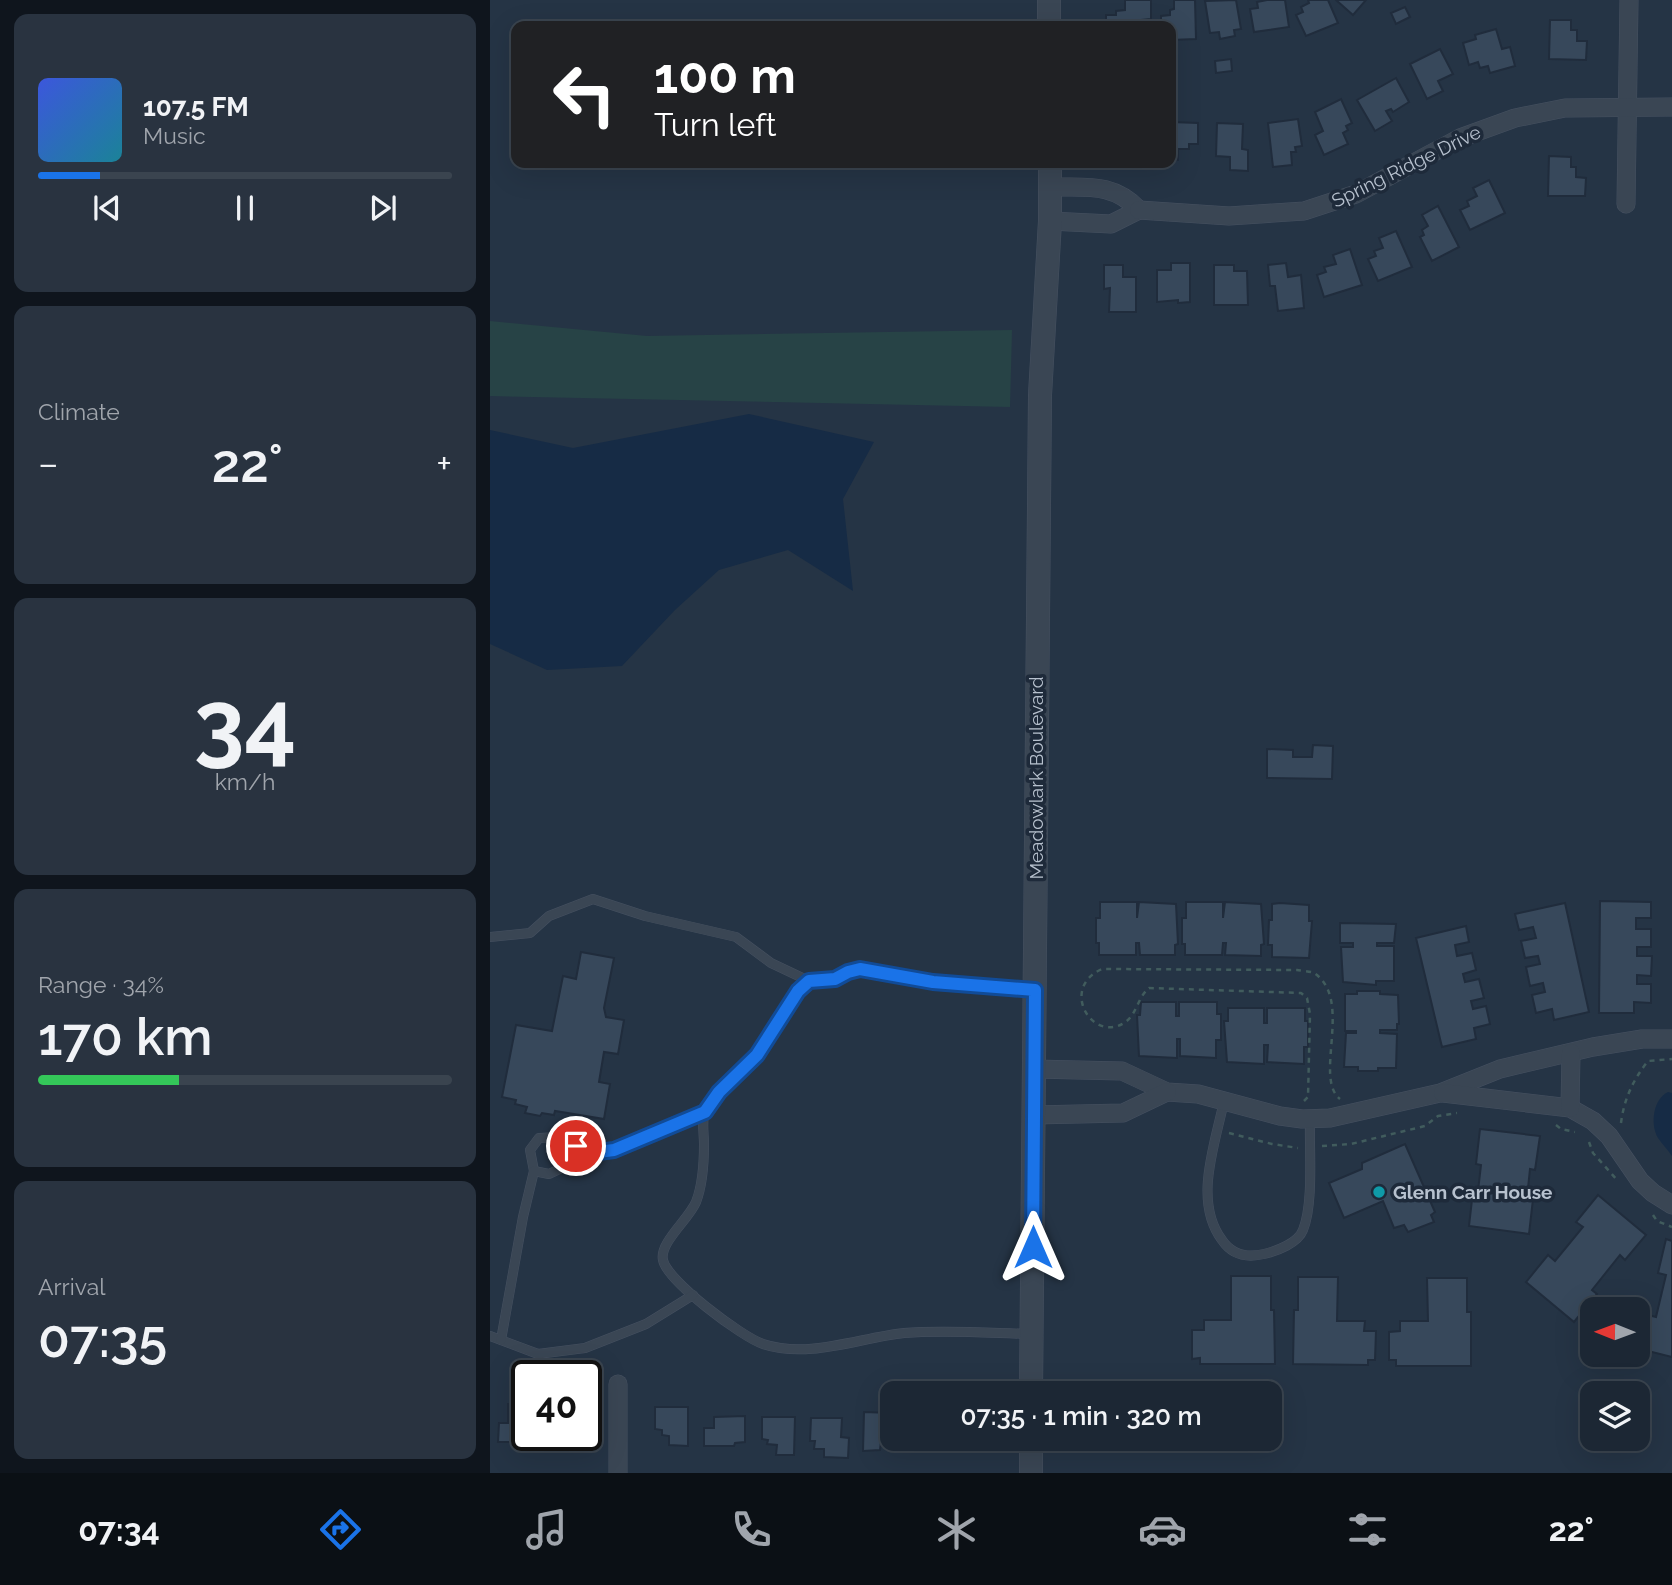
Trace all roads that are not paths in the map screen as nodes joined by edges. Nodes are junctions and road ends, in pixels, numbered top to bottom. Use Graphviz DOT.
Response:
graph roads {
  1 [pos="1049,0"];
  2 [pos="1629,0"];
  3 [pos="1049,21"];
  4 [pos="1627,107"];
  5 [pos="1672,107"];
  6 [pos="1050,168"];
  7 [pos="1050,187"];
  8 [pos="1626,204"];
  9 [pos="1139,210"];
  10 [pos="1050,221"];
  11 [pos="490,937"];
  12 [pos="809,981"];
  13 [pos="1035,990"];
  14 [pos="1672,1040"];
  15 [pos="1571,1053"];
  16 [pos="1034,1069"];
  17 [pos="1167,1092"];
  18 [pos="1440,1093"];
  19 [pos="1224,1101"];
  20 [pos="1570,1108"];
  21 [pos="705,1112"];
  22 [pos="1306,1112"];
  23 [pos="1034,1115"];
  24 [pos="576,1146"];
  25 [pos="534,1171"];
  26 [pos="1672,1205"];
  27 [pos="693,1295"];
  28 [pos="1031,1335"];
  29 [pos="490,1336"];
  30 [pos="501,1340"];
  31 [pos="1031,1381"];
  32 [pos="618,1384"];
  33 [pos="1031,1451"];
  34 [pos="618,1473"];
  35 [pos="1031,1473"];
  1 -- 3 [label="street"];
  2 -- 4 [label="street"];
  4 -- 5 [label="street, Spring Ridge Drive"];
  4 -- 8 [label="street"];
  4 -- 9 [label="street, Spring Ridge Drive"];
  6 -- 7 [label="street, Meadowlark Boulevard"];
  7 -- 9 [label="street"];
  7 -- 10 [label="street, Meadowlark Boulevard"];
  9 -- 10 [label="street, Spring Ridge Drive"];
  10 -- 13 [label="street, Meadowlark Boulevard"];
  11 -- 12 [label="lane"];
  12 -- 13 [label="lane"];
  12 -- 21 [label="lane"];
  13 -- 16 [label="street, Meadowlark Boulevard"];
  14 -- 15 [label="street"];
  15 -- 18 [label="street"];
  15 -- 20 [label="street"];
  16 -- 17 [label="street"];
  16 -- 23 [label="street, Meadowlark Boulevard"];
  17 -- 19 [label="street"];
  17 -- 23 [label="street"];
  18 -- 20 [label="street"];
  18 -- 22 [label="street"];
  19 -- 22 [label="street"];
  19 -- 22 [label="lane"];
  20 -- 26 [label="street"];
  21 -- 24 [label="lane"];
  21 -- 27 [label="lane"];
  23 -- 28 [label="street, Meadowlark Boulevard"];
  24 -- 25 [label="lane"];
  24 -- 25 [label="lane"];
  25 -- 30 [label="lane"];
  27 -- 28 [label="lane"];
  27 -- 30 [label="lane"];
  28 -- 31 [label="street, Meadowlark Boulevard"];
  29 -- 30 [label="lane"];
  32 -- 34 [label="street"];
  33 -- 35 [label="street"];
}
